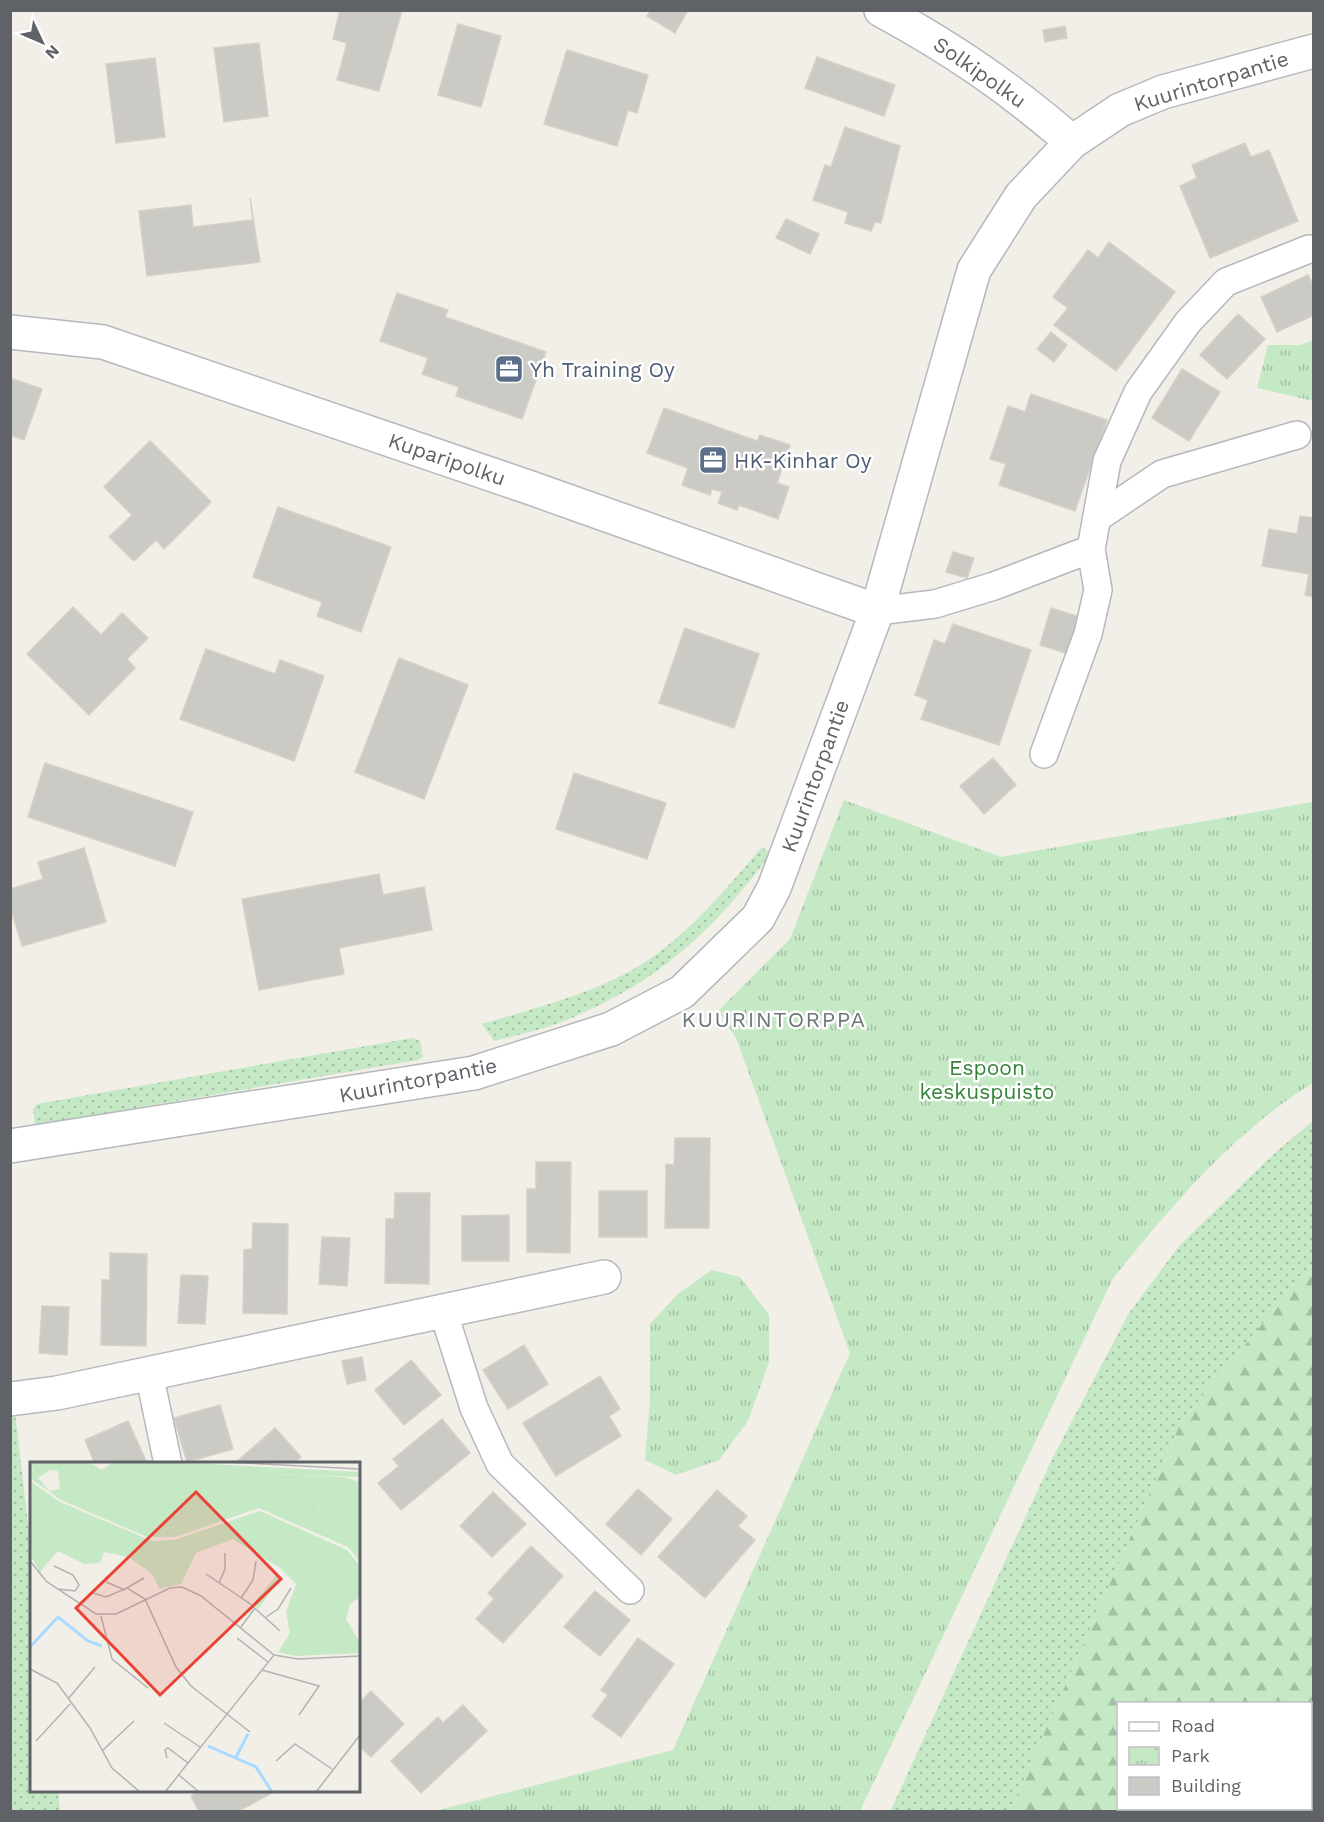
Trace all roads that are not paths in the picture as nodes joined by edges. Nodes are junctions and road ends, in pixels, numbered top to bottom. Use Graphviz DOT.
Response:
graph roads {
  1 [pos="881,10"];
  2 [pos="1314,51"];
  3 [pos="1072,142"];
  4 [pos="1309,249"];
  5 [pos="10,332"];
  6 [pos="1297,435"];
  7 [pos="1096,518"];
  8 [pos="1091,549"];
  9 [pos="877,611"];
  10 [pos="1044,754"];
  11 [pos="10,1146"];
  12 [pos="604,1277"];
  13 [pos="443,1311"];
  14 [pos="149,1373"];
  15 [pos="10,1400"];
  16 [pos="168,1462"];
  17 [pos="630,1590"];
  1 -- 3 [label="street, Solkipolku"];
  2 -- 3 [label="street, Kuurintorpantie"];
  3 -- 9 [label="street, Kuurintorpantie"];
  4 -- 7 [label="lane"];
  5 -- 9 [label="street, Kuparipolku"];
  6 -- 7 [label="lane"];
  7 -- 8 [label="lane"];
  8 -- 9 [label="lane"];
  8 -- 10 [label="lane"];
  9 -- 11 [label="street, Kuurintorpantie"];
  12 -- 13 [label="street"];
  13 -- 14 [label="street"];
  13 -- 17 [label="lane"];
  14 -- 15 [label="street"];
  14 -- 16 [label="lane"];
}
